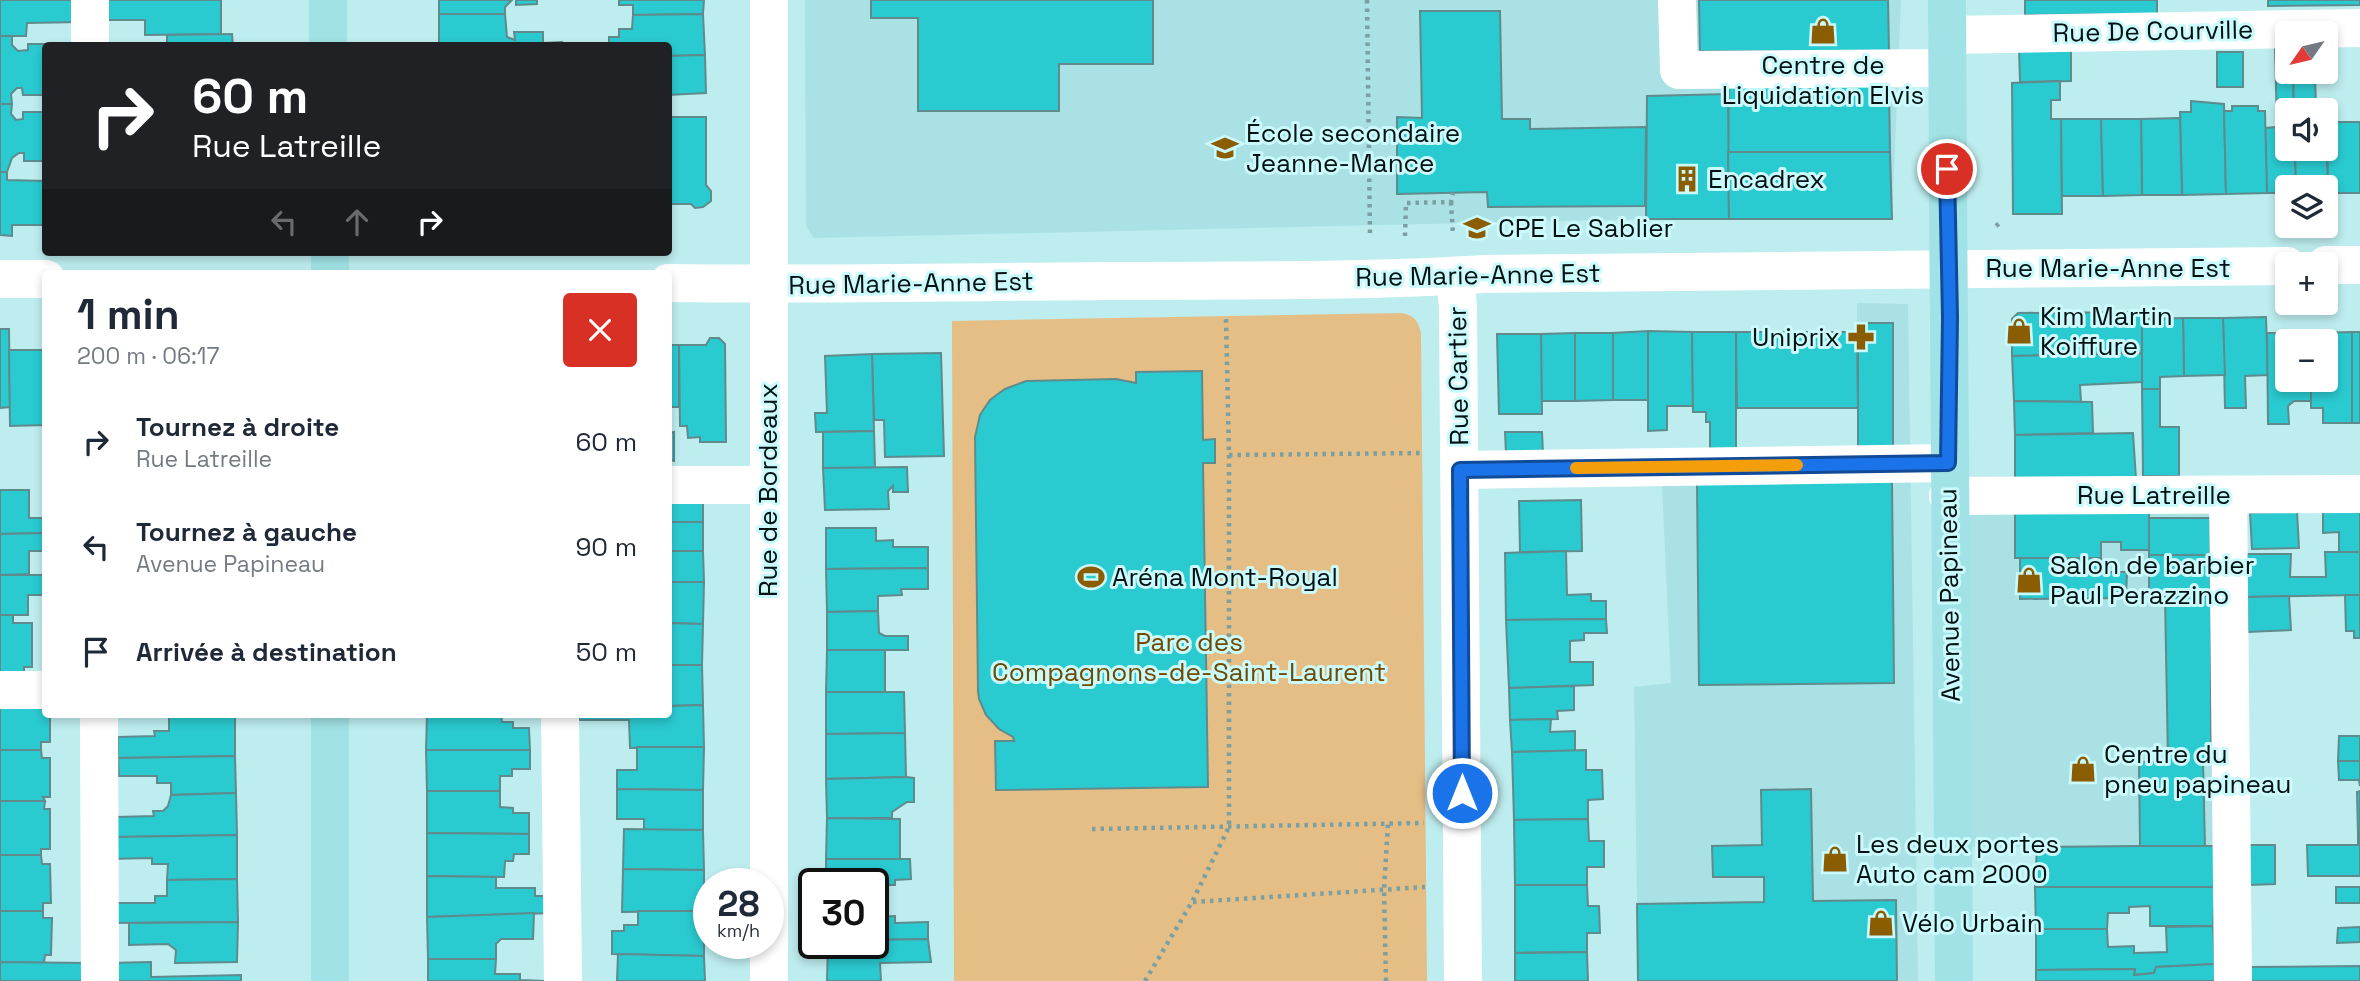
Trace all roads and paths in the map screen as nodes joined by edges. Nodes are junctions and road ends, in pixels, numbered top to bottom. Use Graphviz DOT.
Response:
graph roads {
  1 [pos="90,0"];
  2 [pos="328,0"];
  3 [pos="769,0"];
  4 [pos="1367,0"];
  5 [pos="1678,0"];
  6 [pos="2226,15"];
  7 [pos="2360,28"];
  8 [pos="1947,34"];
  9 [pos="90,42"];
  10 [pos="328,42"];
  11 [pos="1452,193"];
  12 [pos="1451,202"];
  13 [pos="2002,221"];
  14 [pos="1996,226"];
  15 [pos="1453,235"];
  16 [pos="1405,236"];
  17 [pos="1370,237"];
  18 [pos="2338,265"];
  19 [pos="2360,265"];
  20 [pos="2275,266"];
  21 [pos="1949,269"];
  22 [pos="1455,276"];
  23 [pos="0,279"];
  24 [pos="42,279"];
  25 [pos="672,283"];
  26 [pos="769,284"];
  27 [pos="1225,311"];
  28 [pos="1229,455"];
  29 [pos="1443,461"];
  30 [pos="1948,479"];
  31 [pos="672,485"];
  32 [pos="768,485"];
  33 [pos="2360,494"];
  34 [pos="2228,495"];
  35 [pos="0,690"];
  36 [pos="42,690"];
  37 [pos="99,718"];
  38 [pos="330,718"];
  39 [pos="560,718"];
  40 [pos="1430,823"];
  41 [pos="1388,824"];
  42 [pos="1229,827"];
  43 [pos="1092,829"];
  44 [pos="1431,887"];
  45 [pos="1384,889"];
  46 [pos="1192,902"];
  47 [pos="100,981"];
  48 [pos="330,981"];
  49 [pos="563,981"];
  50 [pos="769,981"];
  51 [pos="1145,981"];
  52 [pos="1386,981"];
  53 [pos="1463,981"];
  54 [pos="1954,981"];
  55 [pos="2234,981"];
  1 -- 9 [label="street"];
  2 -- 10 [label="main road"];
  3 -- 26 [label="street, Rue de Bordeaux"];
  4 -- 17 [label="path"];
  5 -- 8 [label="street, Rue De Courville"];
  6 -- 7 [label="street, Rue De Courville"];
  6 -- 8 [label="street, Rue De Courville"];
  8 -- 21 [label="main road, Avenue Papineau"];
  11 -- 12 [label="path"];
  12 -- 15 [label="path"];
  12 -- 16 [label="path"];
  13 -- 14 [label="path"];
  18 -- 19 [label="street"];
  20 -- 21 [label="street, Rue Marie-Anne Est"];
  21 -- 22 [label="street, Rue Marie-Anne Est"];
  21 -- 30 [label="main road, Avenue Papineau"];
  22 -- 26 [label="street, Rue Marie-Anne Est"];
  22 -- 29 [label="street, Rue Cartier"];
  23 -- 24 [label="street"];
  25 -- 26 [label="street, Rue Marie-Anne Est"];
  26 -- 32 [label="street, Rue de Bordeaux"];
  27 -- 28 [label="path"];
  28 -- 29 [label="path"];
  28 -- 42 [label="path"];
  29 -- 30 [label="street, Rue Latreille"];
  29 -- 53 [label="street, Rue Cartier"];
  30 -- 34 [label="street, Rue Latreille"];
  30 -- 54 [label="main road, Avenue Papineau"];
  31 -- 32 [label="street"];
  32 -- 50 [label="street, Rue de Bordeaux"];
  33 -- 34 [label="street, Rue Latreille"];
  34 -- 55 [label="street"];
  35 -- 36 [label="street"];
  37 -- 47 [label="street"];
  38 -- 48 [label="main road"];
  39 -- 49 [label="street"];
  40 -- 41 [label="path"];
  41 -- 42 [label="path"];
  41 -- 45 [label="path"];
  42 -- 43 [label="path"];
  42 -- 46 [label="path"];
  44 -- 45 [label="path"];
  45 -- 46 [label="path"];
  45 -- 52 [label="path"];
  46 -- 51 [label="path"];
}
